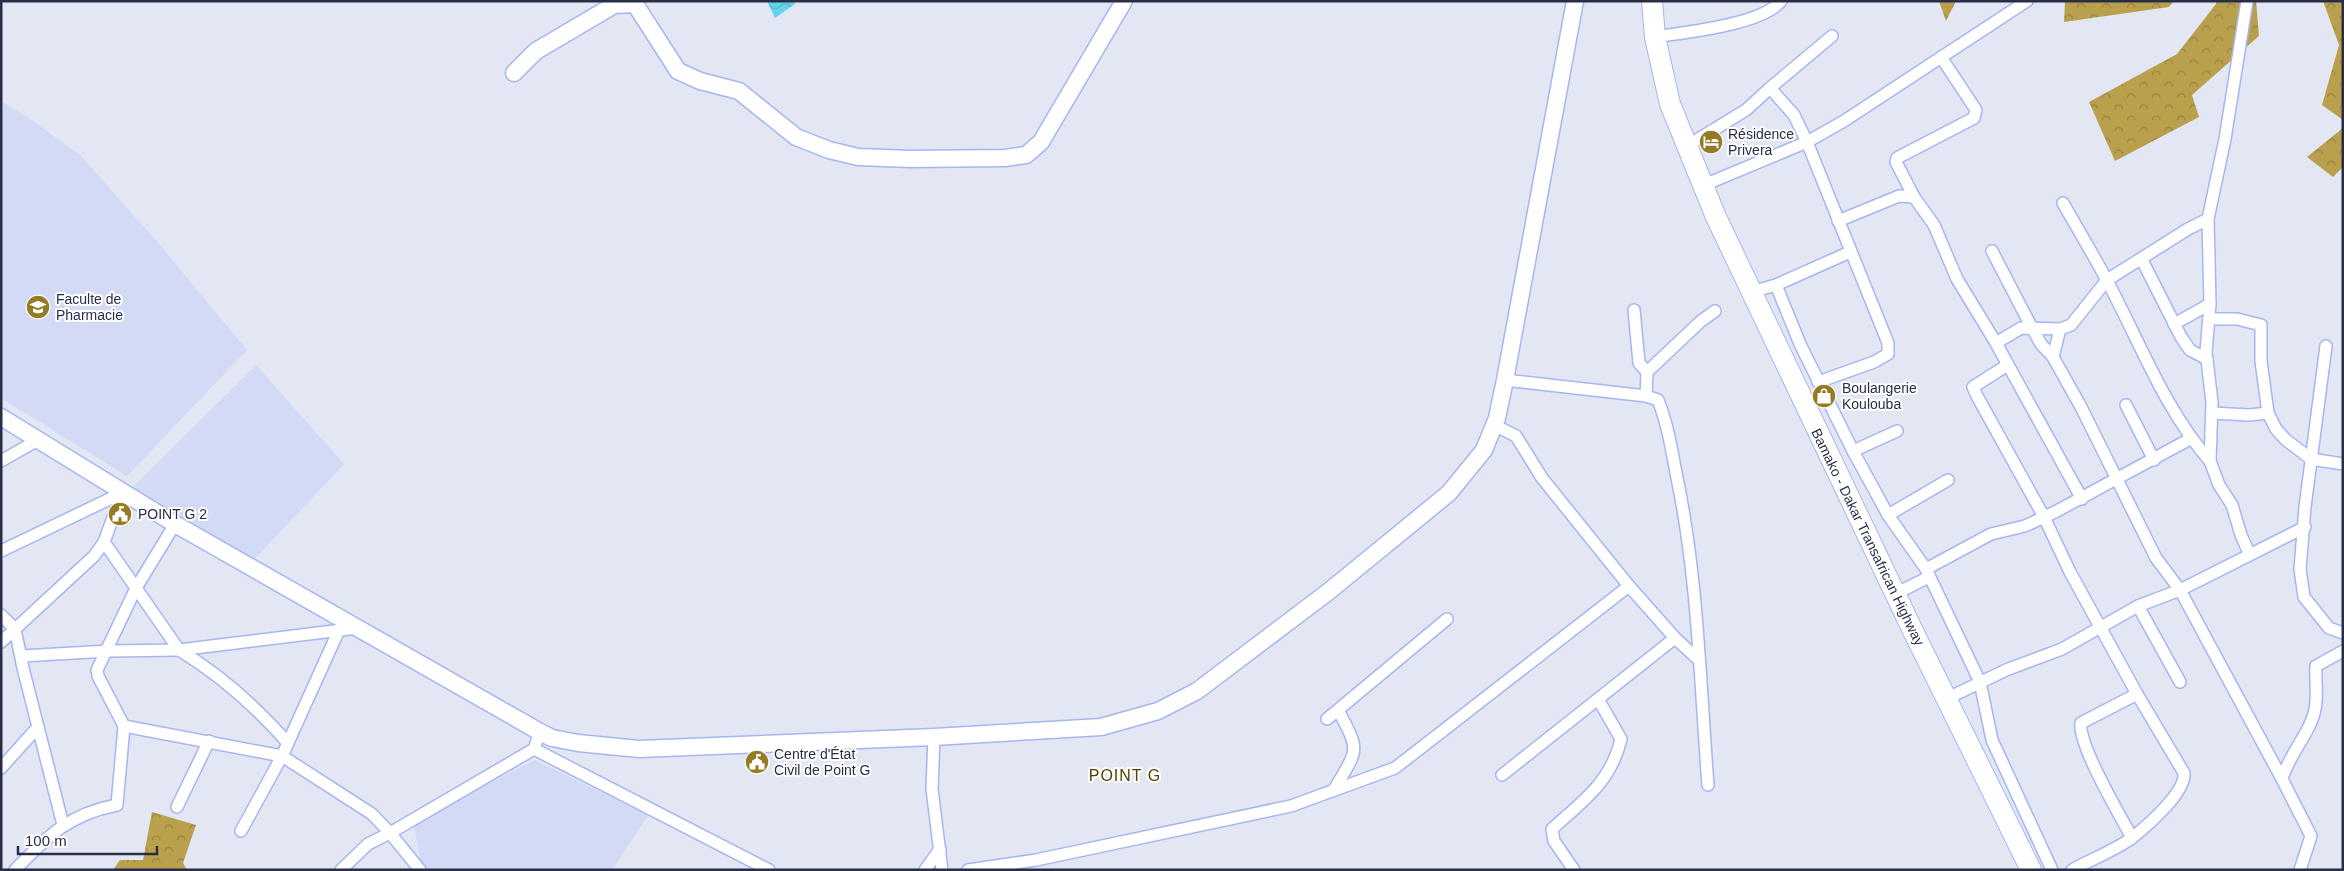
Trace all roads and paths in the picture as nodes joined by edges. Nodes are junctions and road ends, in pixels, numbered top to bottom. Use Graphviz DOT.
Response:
graph roads {
  1 [pos="1124,1"];
  2 [pos="1576,1"];
  3 [pos="1652,1"];
  4 [pos="1782,1"];
  5 [pos="2027,1"];
  6 [pos="2248,1"];
  7 [pos="1832,36"];
  8 [pos="1655,37"];
  9 [pos="1941,57"];
  10 [pos="514,73"];
  11 [pos="1770,88"];
  12 [pos="1808,142"];
  13 [pos="1687,146"];
  14 [pos="1704,185"];
  15 [pos="1914,197"];
  16 [pos="2063,203"];
  17 [pos="2208,219"];
  18 [pos="1838,221"];
  19 [pos="1992,250"];
  20 [pos="1850,252"];
  21 [pos="2142,260"];
  22 [pos="2108,280"];
  23 [pos="1776,285"];
  24 [pos="1751,292"];
  25 [pos="2210,304"];
  26 [pos="1634,310"];
  27 [pos="1715,311"];
  28 [pos="2209,318"];
  29 [pos="2174,324"];
  30 [pos="2032,328"];
  31 [pos="2060,329"];
  32 [pos="1996,343"];
  33 [pos="2326,346"];
  34 [pos="2053,357"];
  35 [pos="2207,360"];
  36 [pos="2006,366"];
  37 [pos="1647,372"];
  38 [pos="1506,380"];
  39 [pos="1818,382"];
  40 [pos="1646,396"];
  41 [pos="2126,405"];
  42 [pos="2212,413"];
  43 [pos="2268,413"];
  44 [pos="1,417"];
  45 [pos="1494,425"];
  46 [pos="1897,431"];
  47 [pos="2190,439"];
  48 [pos="38,440"];
  49 [pos="1853,451"];
  50 [pos="2311,459"];
  51 [pos="2154,460"];
  52 [pos="1,461"];
  53 [pos="2210,462"];
  54 [pos="2343,464"];
  55 [pos="1948,480"];
  56 [pos="2117,480"];
  57 [pos="122,493"];
  58 [pos="2082,498"];
  59 [pos="1888,514"];
  60 [pos="2044,518"];
  61 [pos="175,524"];
  62 [pos="2305,526"];
  63 [pos="104,542"];
  64 [pos="1,551"];
  65 [pos="2249,553"];
  66 [pos="1928,573"];
  67 [pos="1629,586"];
  68 [pos="136,588"];
  69 [pos="2180,590"];
  70 [pos="1895,594"];
  71 [pos="2138,606"];
  72 [pos="1,615"];
  73 [pos="1446,619"];
  74 [pos="360,628"];
  75 [pos="15,629"];
  76 [pos="2101,629"];
  77 [pos="339,630"];
  78 [pos="2343,633"];
  79 [pos="1675,638"];
  80 [pos="1,642"];
  81 [pos="178,650"];
  82 [pos="108,651"];
  83 [pos="2343,651"];
  84 [pos="22,656"];
  85 [pos="1699,660"];
  86 [pos="1980,682"];
  87 [pos="2180,682"];
  88 [pos="2137,694"];
  89 [pos="1598,699"];
  90 [pos="1946,699"];
  91 [pos="1338,710"];
  92 [pos="1327,719"];
  93 [pos="124,726"];
  94 [pos="38,727"];
  95 [pos="540,732"];
  96 [pos="934,737"];
  97 [pos="209,741"];
  98 [pos="288,743"];
  99 [pos="534,749"];
  100 [pos="282,756"];
  101 [pos="1,768"];
  102 [pos="1502,775"];
  103 [pos="2282,780"];
  104 [pos="1708,785"];
  105 [pos="1334,790"];
  106 [pos="177,807"];
  107 [pos="63,825"];
  108 [pos="241,831"];
  109 [pos="390,832"];
  110 [pos="2132,838"];
  111 [pos="940,850"];
  112 [pos="15,870"];
  113 [pos="341,870"];
  114 [pos="420,870"];
  115 [pos="769,870"];
  116 [pos="925,870"];
  117 [pos="942,870"];
  118 [pos="968,870"];
  119 [pos="1574,870"];
  120 [pos="2031,870"];
  121 [pos="2052,870"];
  122 [pos="2072,870"];
  123 [pos="2300,870"];
  1 -- 10 [label="street"];
  2 -- 38 [label="street"];
  3 -- 8 [label="highway, Bamako - Dakar Transafrican Highway"];
  4 -- 8 [label="street"];
  5 -- 9 [label="street"];
  6 -- 17 [label="street"];
  7 -- 11 [label="street"];
  8 -- 13 [label="highway, Bamako - Dakar Transafrican Highway"];
  9 -- 12 [label="street"];
  9 -- 15 [label="street"];
  11 -- 12 [label="street"];
  11 -- 13 [label="street"];
  12 -- 14 [label="street"];
  12 -- 18 [label="street"];
  13 -- 14 [label="highway, Bamako - Dakar Transafrican Highway"];
  14 -- 24 [label="highway, Bamako - Dakar Transafrican Highway"];
  15 -- 18 [label="street"];
  15 -- 32 [label="street"];
  16 -- 22 [label="street"];
  17 -- 21 [label="street"];
  17 -- 25 [label="street"];
  18 -- 20 [label="street"];
  19 -- 30 [label="street"];
  20 -- 23 [label="street"];
  20 -- 39 [label="street"];
  21 -- 22 [label="street"];
  21 -- 29 [label="street"];
  22 -- 31 [label="street"];
  22 -- 47 [label="street"];
  23 -- 24 [label="street"];
  23 -- 39 [label="street"];
  24 -- 70 [label="highway, Bamako - Dakar Transafrican Highway"];
  25 -- 28 [label="street"];
  25 -- 29 [label="street"];
  26 -- 37 [label="street"];
  27 -- 37 [label="street"];
  28 -- 35 [label="street"];
  28 -- 43 [label="street"];
  29 -- 35 [label="street"];
  30 -- 31 [label="street"];
  30 -- 32 [label="street"];
  30 -- 34 [label="street"];
  31 -- 34 [label="street"];
  32 -- 36 [label="street"];
  33 -- 50 [label="street"];
  34 -- 56 [label="street"];
  35 -- 42 [label="street"];
  36 -- 58 [label="street"];
  36 -- 60 [label="street"];
  37 -- 40 [label="street"];
  38 -- 40 [label="street"];
  38 -- 45 [label="street"];
  39 -- 49 [label="street"];
  40 -- 85 [label="street"];
  41 -- 51 [label="street"];
  42 -- 43 [label="street"];
  42 -- 53 [label="street"];
  43 -- 50 [label="street"];
  44 -- 48 [label="street"];
  45 -- 67 [label="street"];
  45 -- 96 [label="street"];
  46 -- 49 [label="street"];
  47 -- 51 [label="street"];
  47 -- 53 [label="street"];
  48 -- 52 [label="street"];
  48 -- 57 [label="street"];
  49 -- 59 [label="street"];
  50 -- 54 [label="street"];
  50 -- 62 [label="street"];
  51 -- 56 [label="street"];
  53 -- 65 [label="street"];
  55 -- 59 [label="street"];
  56 -- 58 [label="street"];
  56 -- 69 [label="street"];
  57 -- 61 [label="street"];
  57 -- 63 [label="street"];
  57 -- 64 [label="street"];
  58 -- 60 [label="street"];
  59 -- 66 [label="street"];
  60 -- 66 [label="street"];
  60 -- 76 [label="street"];
  61 -- 68 [label="street"];
  61 -- 74 [label="street"];
  62 -- 65 [label="street"];
  62 -- 78 [label="street"];
  63 -- 68 [label="street"];
  63 -- 75 [label="street"];
  65 -- 69 [label="street"];
  66 -- 70 [label="street"];
  66 -- 86 [label="street"];
  67 -- 79 [label="street"];
  67 -- 105 [label="street"];
  68 -- 81 [label="street"];
  68 -- 82 [label="street"];
  69 -- 71 [label="street"];
  69 -- 103 [label="street"];
  70 -- 90 [label="highway, Bamako - Dakar Transafrican Highway"];
  71 -- 76 [label="street"];
  71 -- 87 [label="street"];
  72 -- 75 [label="street"];
  73 -- 91 [label="street"];
  74 -- 77 [label="street"];
  74 -- 95 [label="street"];
  75 -- 80 [label="street"];
  75 -- 84 [label="street"];
  76 -- 86 [label="street"];
  76 -- 88 [label="street"];
  77 -- 81 [label="street"];
  77 -- 98 [label="street"];
  79 -- 85 [label="street"];
  79 -- 89 [label="street"];
  81 -- 82 [label="street"];
  81 -- 98 [label="street"];
  82 -- 84 [label="street"];
  82 -- 93 [label="street"];
  83 -- 103 [label="street"];
  84 -- 94 [label="street"];
  85 -- 104 [label="street"];
  86 -- 90 [label="street"];
  86 -- 121 [label="street"];
  88 -- 110 [label="street"];
  88 -- 110 [label="street"];
  89 -- 102 [label="street"];
  89 -- 119 [label="street"];
  90 -- 120 [label="highway, Bamako - Dakar Transafrican Highway"];
  91 -- 92 [label="street"];
  91 -- 105 [label="street"];
  93 -- 97 [label="street"];
  93 -- 107 [label="street"];
  94 -- 101 [label="street"];
  94 -- 107 [label="street"];
  95 -- 96 [label="street"];
  95 -- 99 [label="street"];
  96 -- 111 [label="street"];
  97 -- 100 [label="street"];
  97 -- 106 [label="street"];
  98 -- 100 [label="street"];
  99 -- 109 [label="street"];
  99 -- 115 [label="street"];
  100 -- 108 [label="street"];
  100 -- 109 [label="street"];
  103 -- 123 [label="street"];
  105 -- 118 [label="street"];
  107 -- 112 [label="street"];
  109 -- 113 [label="street"];
  109 -- 114 [label="street"];
  110 -- 122 [label="street"];
  111 -- 116 [label="street"];
  111 -- 117 [label="street"];
}
